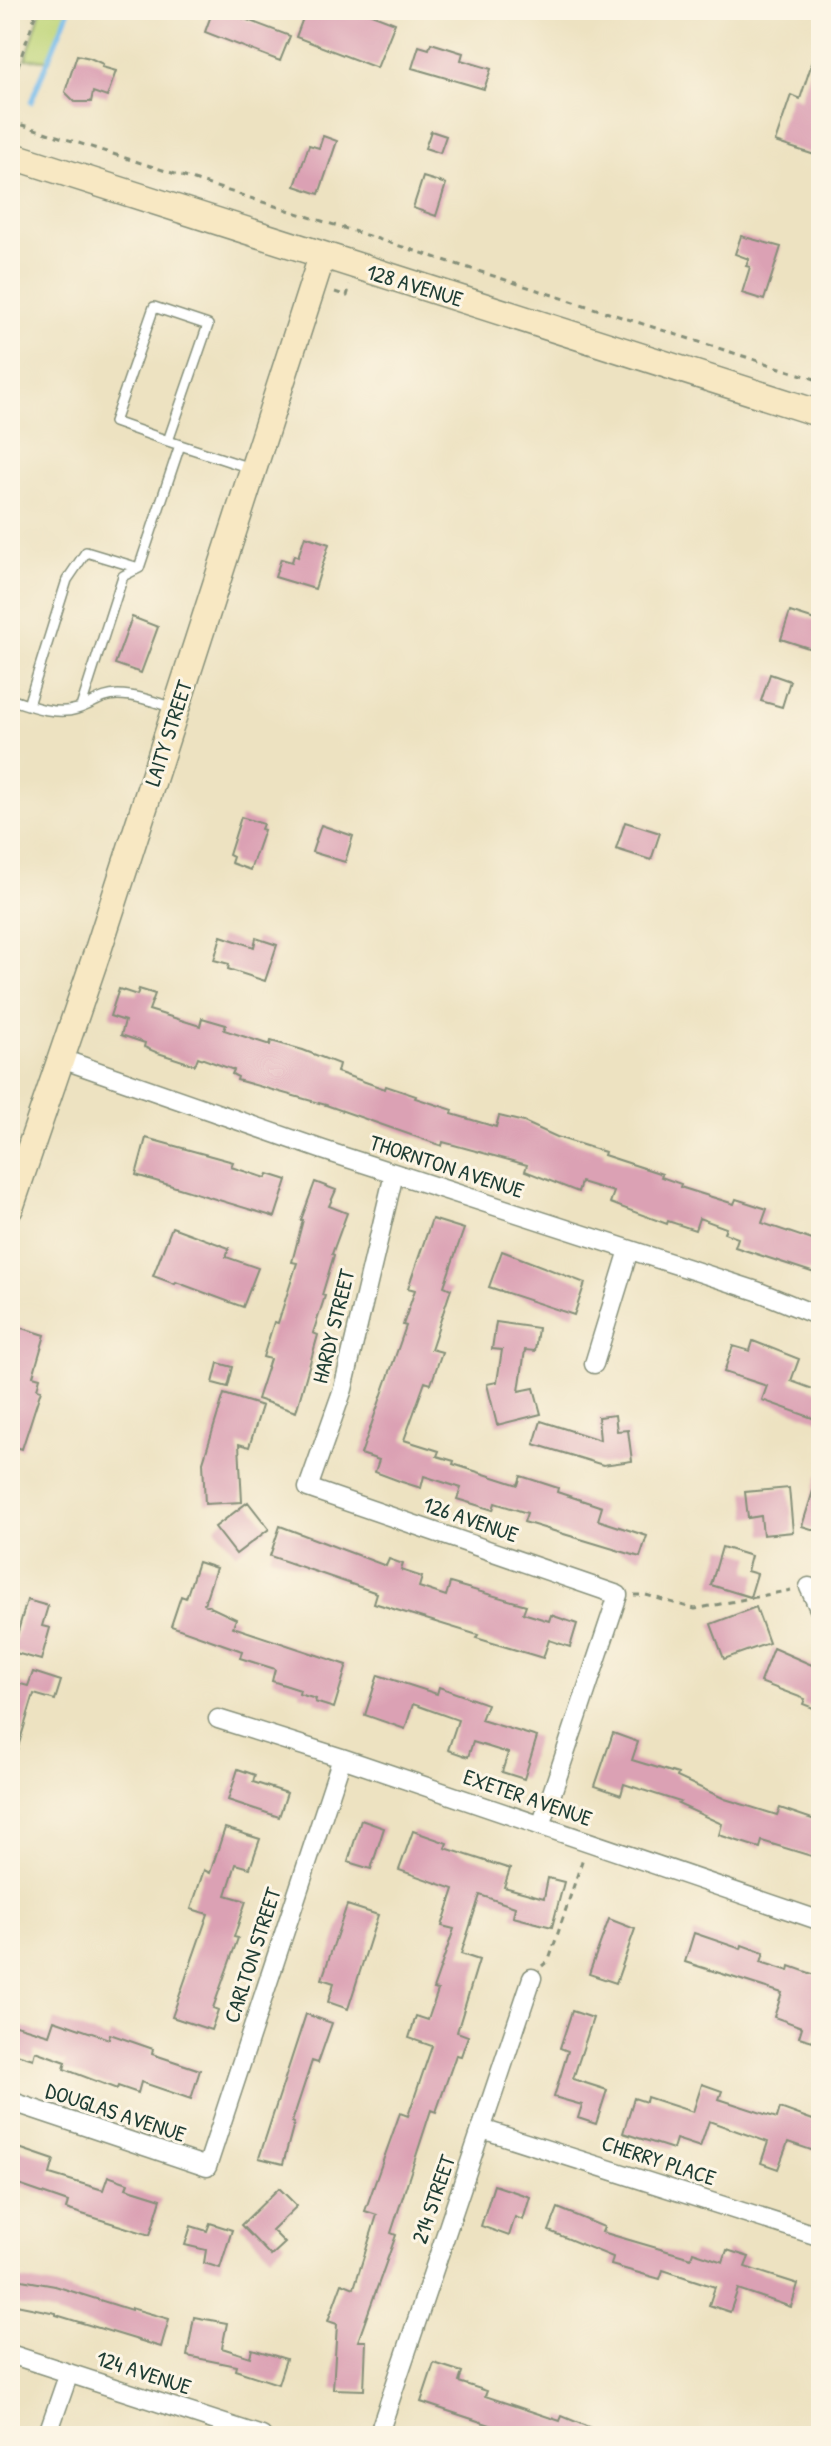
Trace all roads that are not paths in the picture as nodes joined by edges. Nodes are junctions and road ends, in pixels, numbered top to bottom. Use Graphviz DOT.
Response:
graph roads {
  1 [pos="10,155"];
  2 [pos="322,256"];
  3 [pos="821,414"];
  4 [pos="168,441"];
  5 [pos="180,445"];
  6 [pos="253,469"];
  7 [pos="139,568"];
  8 [pos="10,699"];
  9 [pos="28,705"];
  10 [pos="81,707"];
  11 [pos="176,709"];
  12 [pos="59,1058"];
  13 [pos="394,1174"];
  14 [pos="10,1208"];
  15 [pos="629,1250"];
  16 [pos="821,1317"];
  17 [pos="594,1364"];
  18 [pos="308,1488"];
  19 [pos="809,1587"];
  20 [pos="821,1613"];
  21 [pos="218,1719"];
  22 [pos="342,1758"];
  23 [pos="541,1826"];
  24 [pos="821,1921"];
  25 [pos="532,1978"];
  26 [pos="10,2101"];
  27 [pos="482,2129"];
  28 [pos="207,2167"];
  29 [pos="821,2237"];
  30 [pos="10,2354"];
  31 [pos="69,2373"];
  32 [pos="252,2434"];
  33 [pos="47,2436"];
  34 [pos="378,2436"];
  1 -- 2 [label="street, 128 AVENUE"];
  2 -- 3 [label="street, 128 AVENUE"];
  2 -- 6 [label="street, LAITY STREET"];
  4 -- 4 [label="lane"];
  4 -- 5 [label="lane"];
  5 -- 6 [label="lane"];
  5 -- 7 [label="lane"];
  6 -- 11 [label="street, LAITY STREET"];
  7 -- 9 [label="lane"];
  7 -- 10 [label="lane"];
  8 -- 9 [label="lane"];
  9 -- 10 [label="lane"];
  10 -- 11 [label="lane"];
  11 -- 12 [label="street, LAITY STREET"];
  12 -- 13 [label="street, THORNTON AVENUE"];
  12 -- 14 [label="street, LAITY STREET"];
  13 -- 15 [label="street, THORNTON AVENUE"];
  13 -- 18 [label="street, HARDY STREET"];
  15 -- 16 [label="street, THORNTON AVENUE"];
  15 -- 17 [label="street"];
  18 -- 23 [label="street, 126 AVENUE"];
  19 -- 20 [label="street"];
  21 -- 22 [label="street, EXETER AVENUE"];
  22 -- 23 [label="street, EXETER AVENUE"];
  22 -- 28 [label="street, CARLTON STREET"];
  23 -- 24 [label="street, EXETER AVENUE"];
  25 -- 27 [label="street, 214 STREET"];
  26 -- 28 [label="street, DOUGLAS AVENUE"];
  27 -- 29 [label="street, CHERRY PLACE"];
  27 -- 34 [label="street, 214 STREET"];
  30 -- 31 [label="street, 124 AVENUE"];
  31 -- 32 [label="street, 124 AVENUE"];
  31 -- 33 [label="street"];
}
